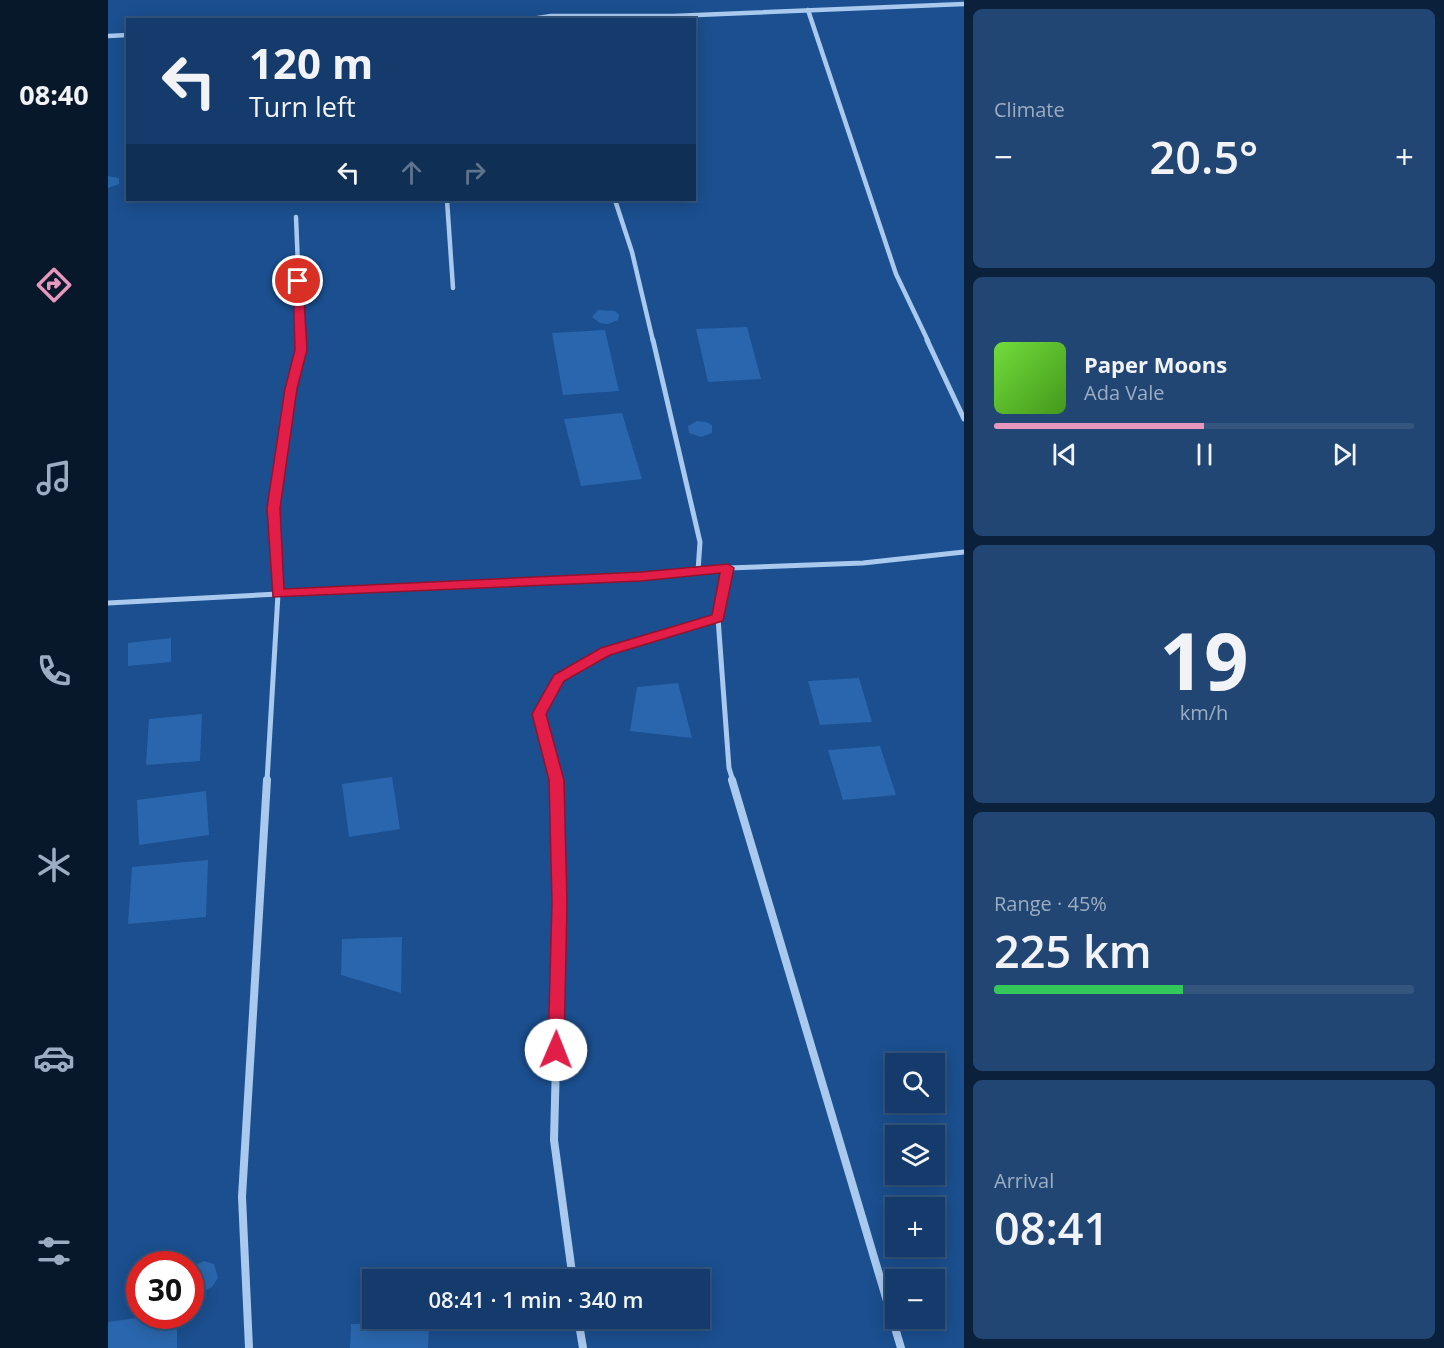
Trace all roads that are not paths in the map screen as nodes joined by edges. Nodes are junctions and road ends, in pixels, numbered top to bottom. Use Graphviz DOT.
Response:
graph roads {
  1 [pos="964,4"];
  2 [pos="808,10"];
  3 [pos="538,18"];
  4 [pos="108,36"];
  5 [pos="126,36"];
  6 [pos="447,201"];
  7 [pos="615,201"];
  8 [pos="296,217"];
  9 [pos="453,288"];
  10 [pos="964,419"];
  11 [pos="964,552"];
  12 [pos="728,568"];
  13 [pos="698,571"];
  14 [pos="278,594"];
  15 [pos="108,603"];
  16 [pos="718,618"];
  17 [pos="572,1269"];
  18 [pos="579,1329"];
  19 [pos="249,1348"];
  20 [pos="582,1348"];
  21 [pos="901,1348"];
  1 -- 2 [label="street"];
  2 -- 3 [label="street"];
  2 -- 10 [label="street"];
  4 -- 5 [label="street"];
  6 -- 9 [label="street"];
  7 -- 13 [label="street"];
  8 -- 14 [label="street"];
  11 -- 12 [label="street"];
  12 -- 13 [label="street"];
  12 -- 16 [label="street"];
  13 -- 14 [label="street"];
  14 -- 15 [label="street"];
  14 -- 19 [label="street"];
  16 -- 17 [label="street"];
  16 -- 21 [label="street"];
  18 -- 20 [label="street"];
}
